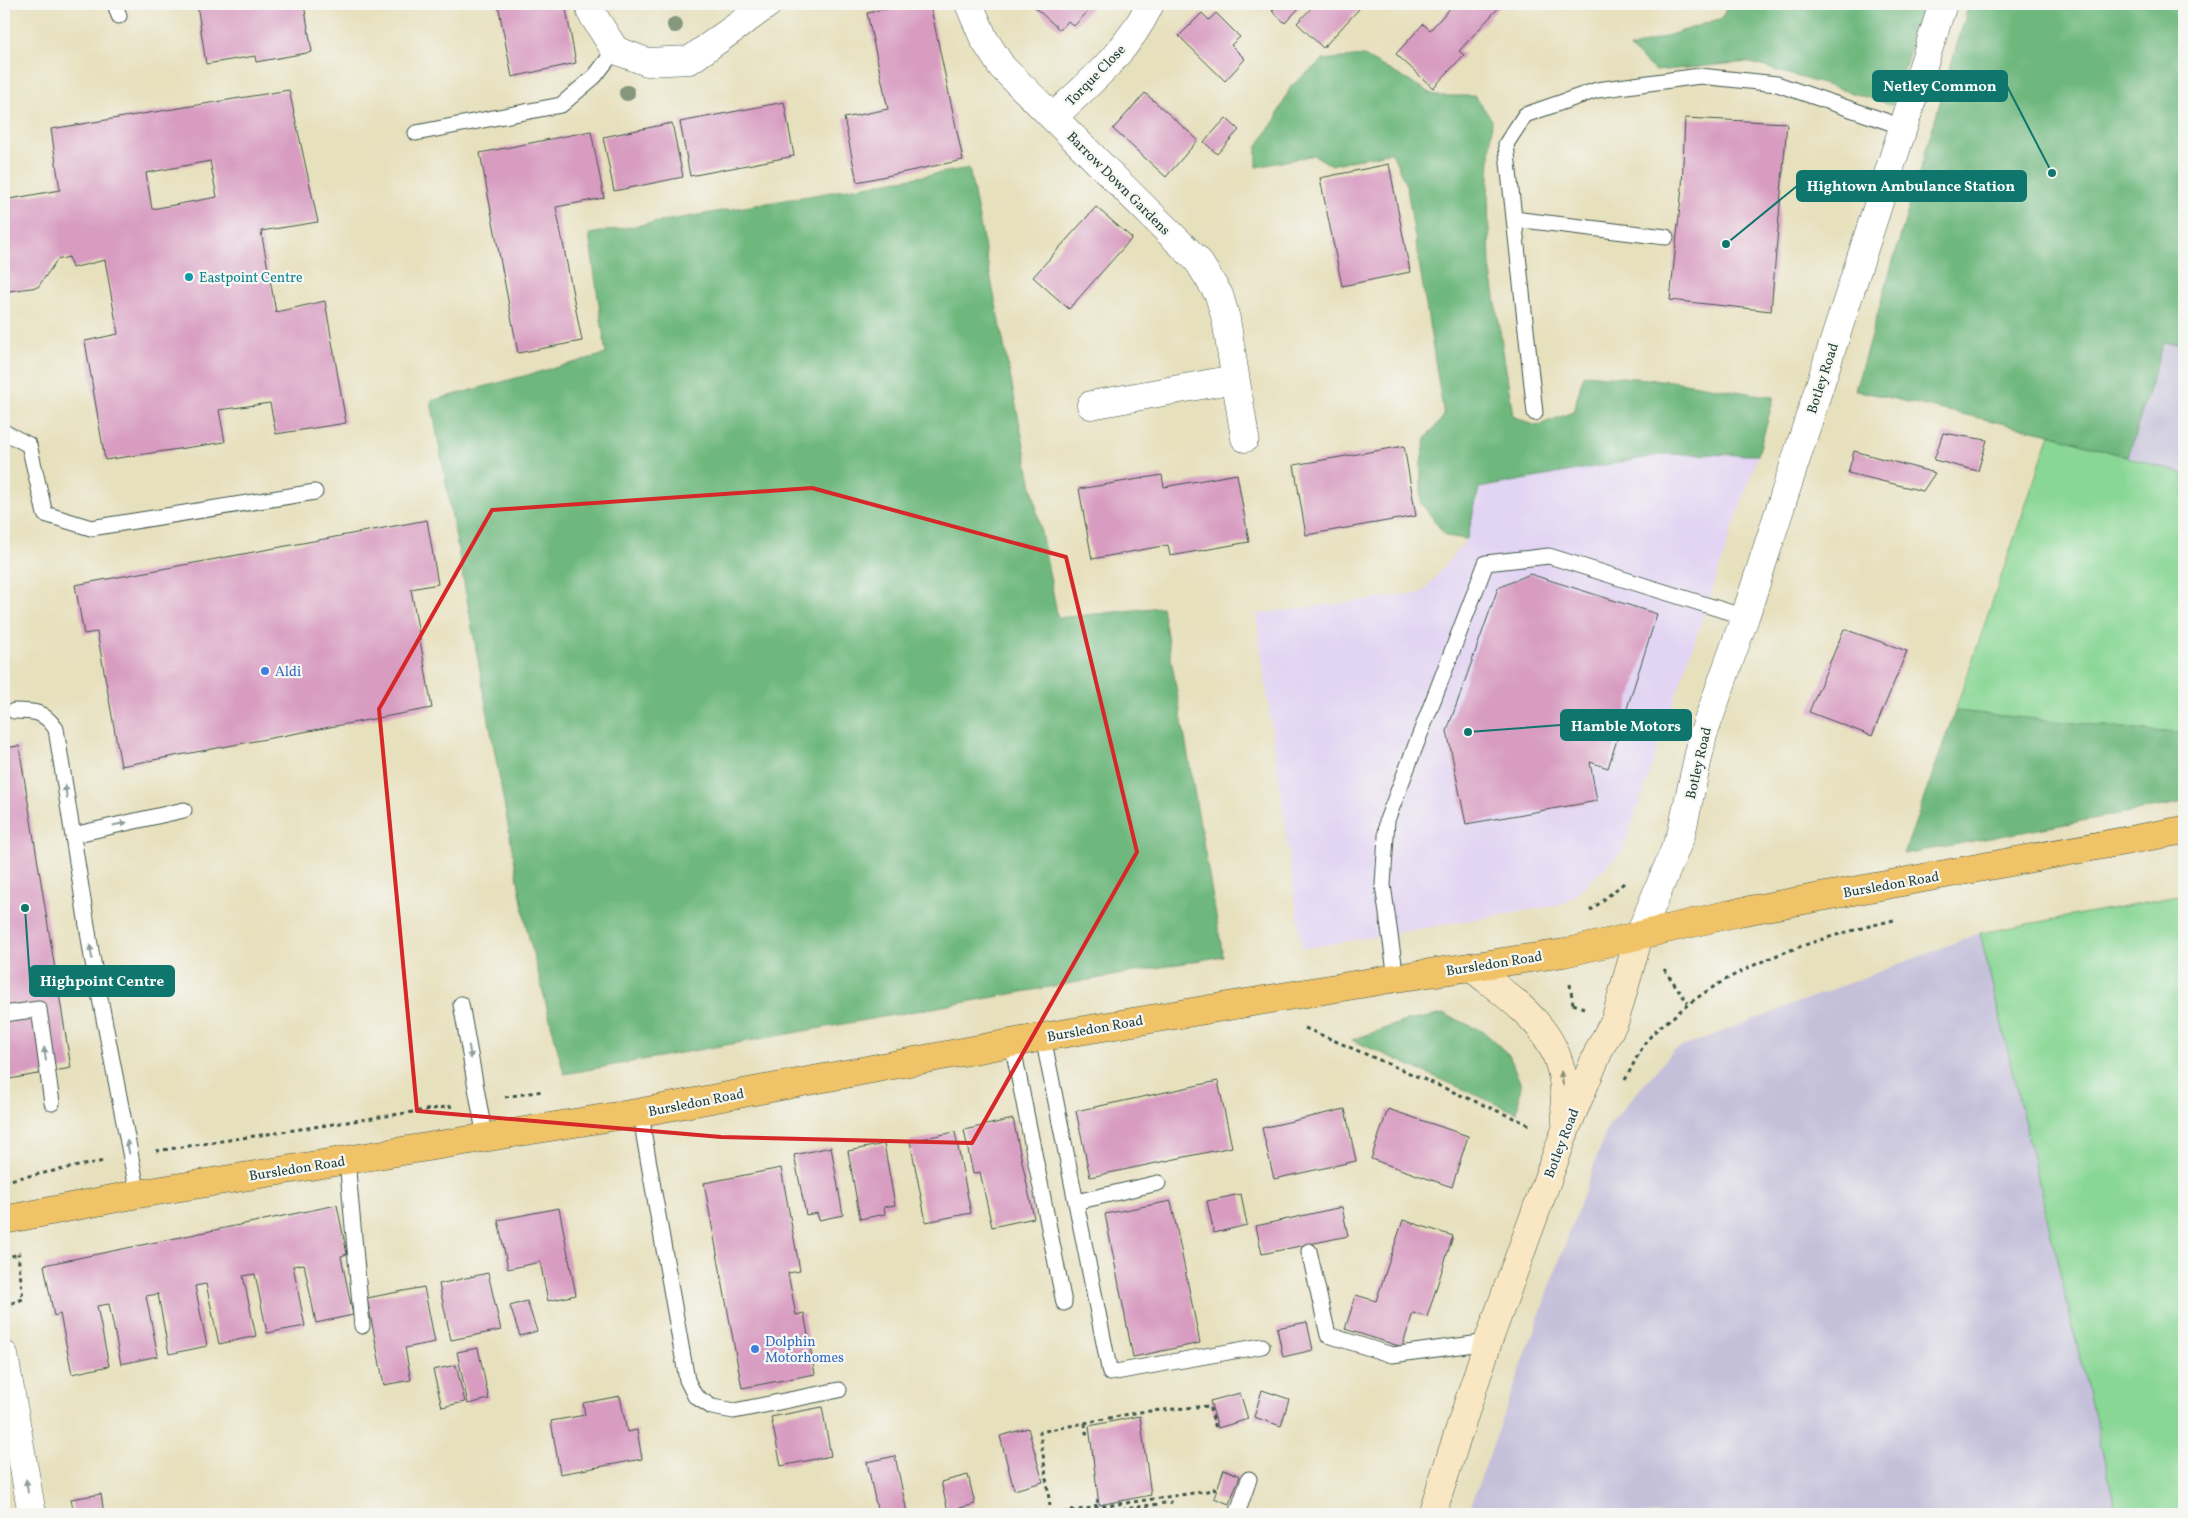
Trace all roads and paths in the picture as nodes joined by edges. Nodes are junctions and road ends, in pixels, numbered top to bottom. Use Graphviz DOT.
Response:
graph roads {
  1 [pos="589,4"];
  2 [pos="768,4"];
  3 [pos="969,4"];
  4 [pos="1150,4"];
  5 [pos="1943,4"];
  6 [pos="615,50"];
  7 [pos="1053,118"];
  8 [pos="1903,127"];
  9 [pos="416,133"];
  10 [pos="1514,219"];
  11 [pos="1666,237"];
  12 [pos="1235,379"];
  13 [pos="1091,405"];
  14 [pos="1535,414"];
  15 [pos="4,432"];
  16 [pos="1245,438"];
  17 [pos="315,492"];
  18 [pos="1745,617"];
  19 [pos="14,711"];
  20 [pos="184,810"];
  21 [pos="2184,830"];
  22 [pos="72,835"];
  23 [pos="1605,898"];
  24 [pos="1610,904"];
  25 [pos="1852,930"];
  26 [pos="1639,936"];
  27 [pos="1471,967"];
  28 [pos="1396,978"];
  29 [pos="1673,982"];
  30 [pos="1688,1003"];
  31 [pos="461,1004"];
  32 [pos="4,1014"];
  33 [pos="1297,1025"];
  34 [pos="1043,1037"];
  35 [pos="1649,1038"];
  36 [pos="1012,1043"];
  37 [pos="52,1102"];
  38 [pos="642,1112"];
  39 [pos="1530,1125"];
  40 [pos="1566,1126"];
  41 [pos="486,1138"];
  42 [pos="347,1160"];
  43 [pos="1158,1183"];
  44 [pos="138,1194"];
  45 [pos="1076,1202"];
  46 [pos="4,1220"];
  47 [pos="1309,1251"];
  48 [pos="18,1254"];
  49 [pos="1064,1303"];
  50 [pos="4,1306"];
  51 [pos="362,1326"];
  52 [pos="1488,1342"];
  53 [pos="1262,1346"];
  54 [pos="4,1355"];
  55 [pos="839,1390"];
  56 [pos="1085,1423"];
  57 [pos="1216,1428"];
  58 [pos="1090,1432"];
  59 [pos="1249,1480"];
  60 [pos="1217,1482"];
  61 [pos="1099,1501"];
  62 [pos="1172,1502"];
  63 [pos="1096,1508"];
  64 [pos="1112,1513"];
  65 [pos="32,1514"];
  66 [pos="1090,1514"];
  67 [pos="1236,1514"];
  68 [pos="1432,1514"];
  1 -- 6 [label="street"];
  2 -- 6 [label="street"];
  3 -- 7 [label="street, Barrow Down Gardens"];
  4 -- 7 [label="street, Torque Close"];
  5 -- 8 [label="street, Botley Road"];
  6 -- 9 [label="lane"];
  7 -- 12 [label="street, Barrow Down Gardens"];
  8 -- 10 [label="lane"];
  8 -- 18 [label="street, Botley Road"];
  10 -- 11 [label="lane"];
  10 -- 14 [label="lane"];
  12 -- 13 [label="street"];
  12 -- 16 [label="street, Barrow Down Gardens"];
  15 -- 17 [label="lane"];
  18 -- 26 [label="street, Botley Road"];
  18 -- 28 [label="lane"];
  22 -- 19 [label="lane, one-way"];
  22 -- 20 [label="lane, one-way"];
  21 -- 26 [label="main road, Bursledon Road"];
  44 -- 22 [label="lane, one-way"];
  23 -- 24 [label="path"];
  25 -- 30 [label="path"];
  26 -- 27 [label="main road, Bursledon Road"];
  26 -- 40 [label="main road, Botley Road"];
  27 -- 28 [label="main road, Bursledon Road"];
  40 -- 27 [label="main road, one-way"];
  28 -- 34 [label="main road, Bursledon Road"];
  29 -- 30 [label="path"];
  30 -- 35 [label="path"];
  31 -- 41 [label="lane, one-way"];
  37 -- 32 [label="lane, one-way"];
  33 -- 39 [label="path"];
  34 -- 36 [label="main road, Bursledon Road"];
  34 -- 45 [label="lane"];
  36 -- 38 [label="main road, Bursledon Road"];
  36 -- 49 [label="lane"];
  38 -- 41 [label="main road, Bursledon Road"];
  38 -- 55 [label="lane"];
  40 -- 52 [label="main road, Botley Road"];
  41 -- 42 [label="main road, Bursledon Road"];
  42 -- 44 [label="main road, Bursledon Road"];
  42 -- 51 [label="lane"];
  43 -- 45 [label="lane"];
  44 -- 46 [label="main road, Bursledon Road"];
  45 -- 53 [label="lane"];
  47 -- 52 [label="lane"];
  48 -- 50 [label="path"];
  52 -- 68 [label="main road, Botley Road"];
  65 -- 54 [label="street, one-way"];
  56 -- 57 [label="path"];
  56 -- 58 [label="path"];
  56 -- 63 [label="path"];
  59 -- 67 [label="lane"];
  60 -- 63 [label="path"];
  61 -- 63 [label="path"];
  62 -- 64 [label="path"];
  64 -- 66 [label="path"];
}
